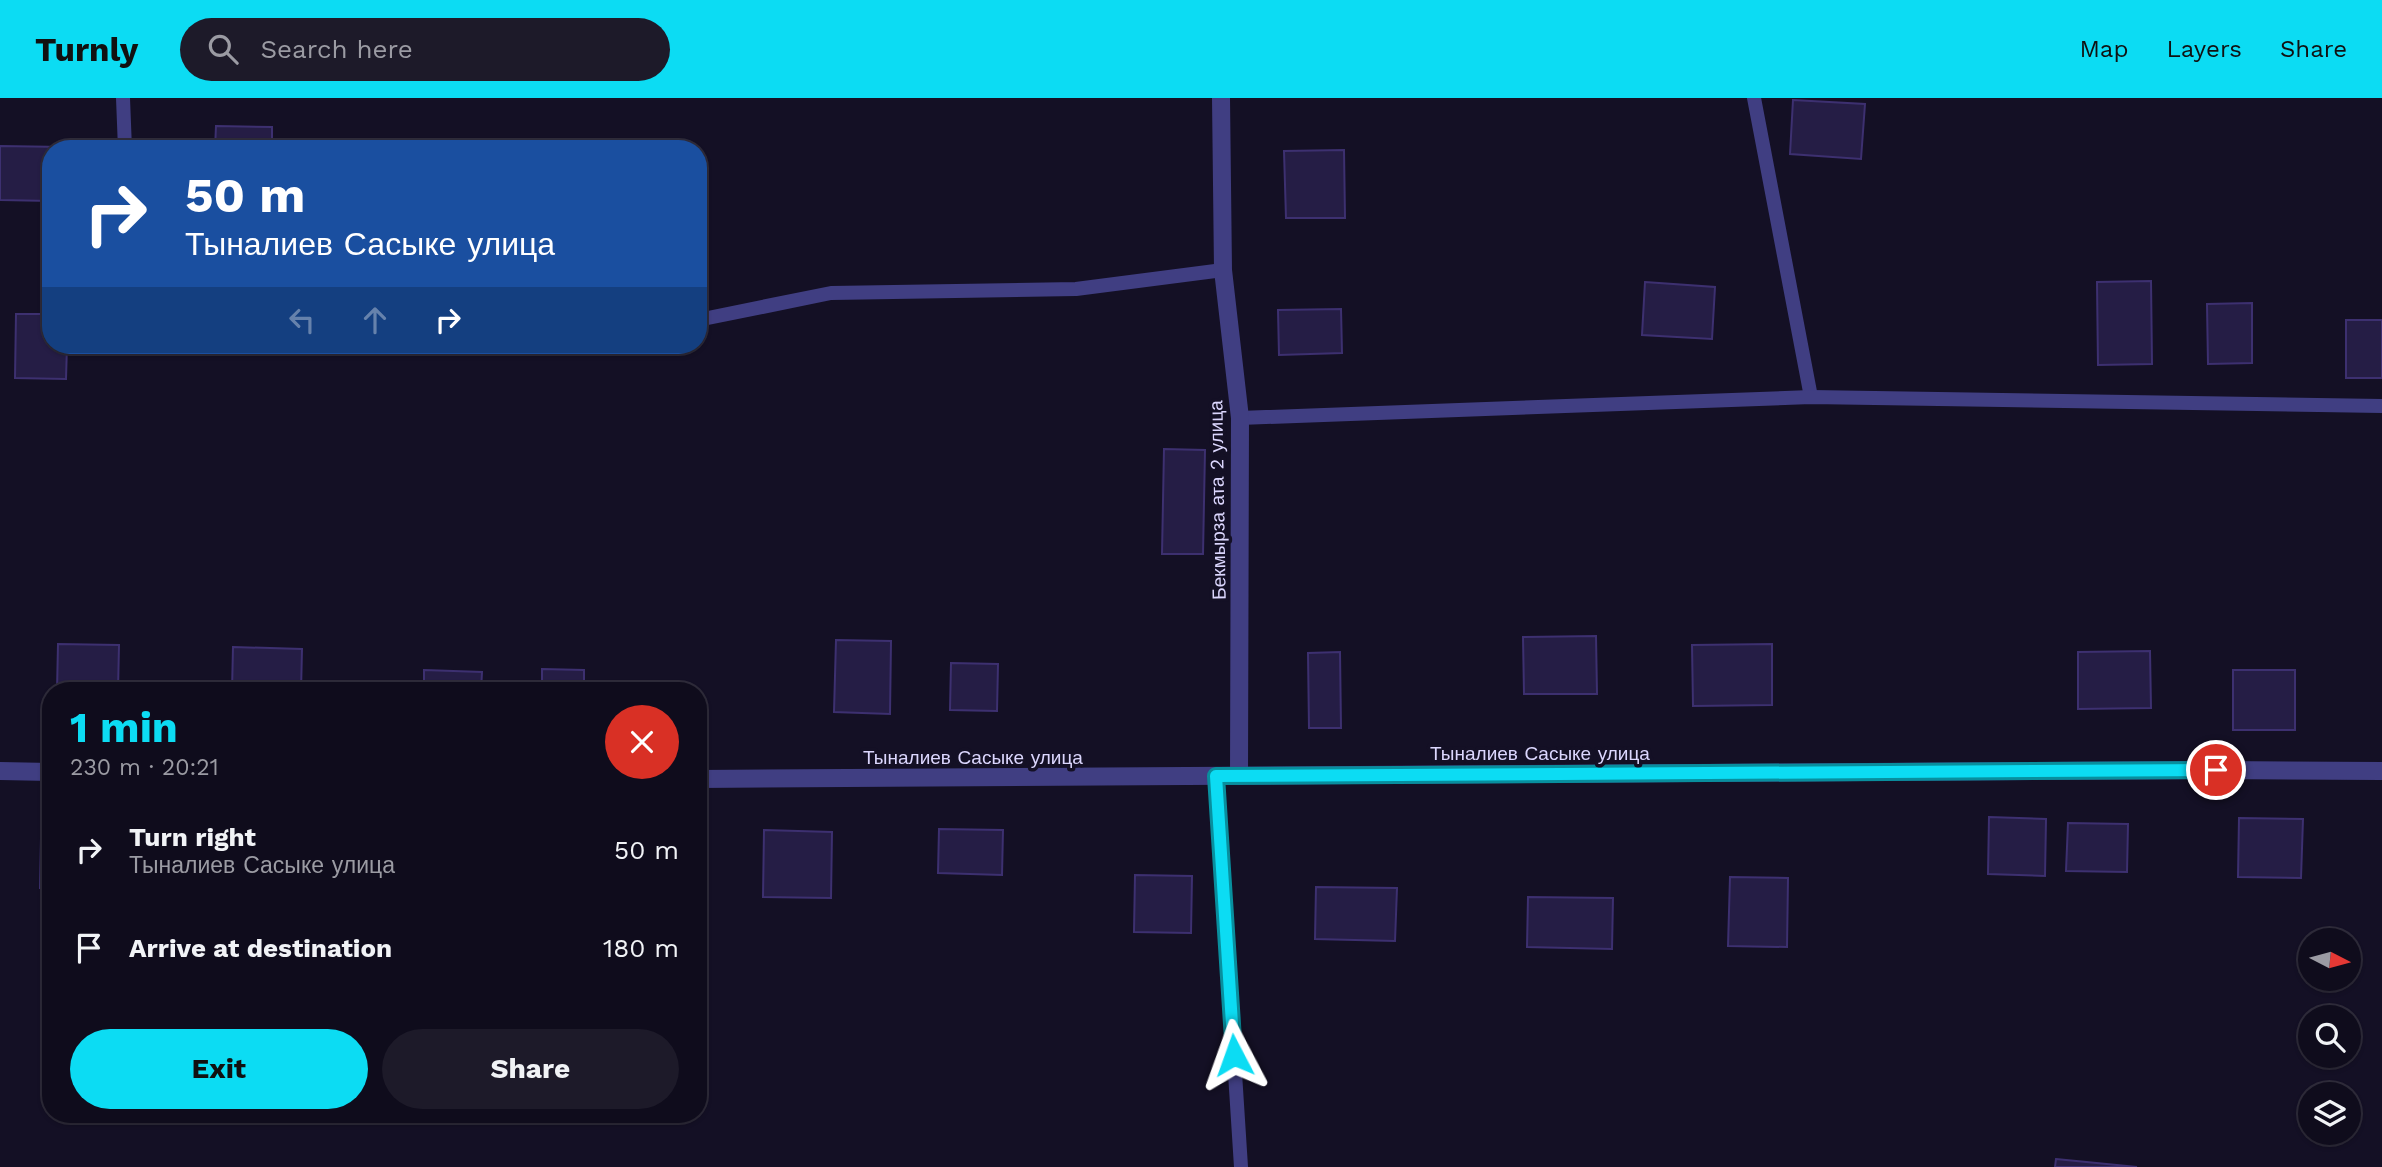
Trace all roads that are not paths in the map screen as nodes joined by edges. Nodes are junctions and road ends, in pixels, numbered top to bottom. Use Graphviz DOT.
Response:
graph roads {
  1 [pos="123,98"];
  2 [pos="1221,98"];
  3 [pos="1754,98"];
  4 [pos="125,140"];
  5 [pos="1223,270"];
  6 [pos="707,318"];
  7 [pos="1811,397"];
  8 [pos="2382,406"];
  9 [pos="1240,418"];
  10 [pos="0,771"];
  11 [pos="2382,771"];
  12 [pos="42,772"];
  13 [pos="1216,776"];
  14 [pos="1239,776"];
  15 [pos="707,779"];
  16 [pos="1241,1167"];
  1 -- 4 [label="lane"];
  2 -- 5 [label="street, Бекмырза ата 2 улица"];
  3 -- 7 [label="lane"];
  5 -- 6 [label="lane"];
  5 -- 9 [label="street, Бекмырза ата 2 улица"];
  7 -- 8 [label="lane"];
  7 -- 9 [label="lane"];
  9 -- 14 [label="street, Бекмырза ата 2 улица"];
  10 -- 12 [label="street"];
  11 -- 14 [label="street, Тыналиев Сасыке улица"];
  13 -- 14 [label="street, Тыналиев Сасыке улица"];
  13 -- 15 [label="street, Тыналиев Сасыке улица"];
  13 -- 16 [label="lane"];
}
